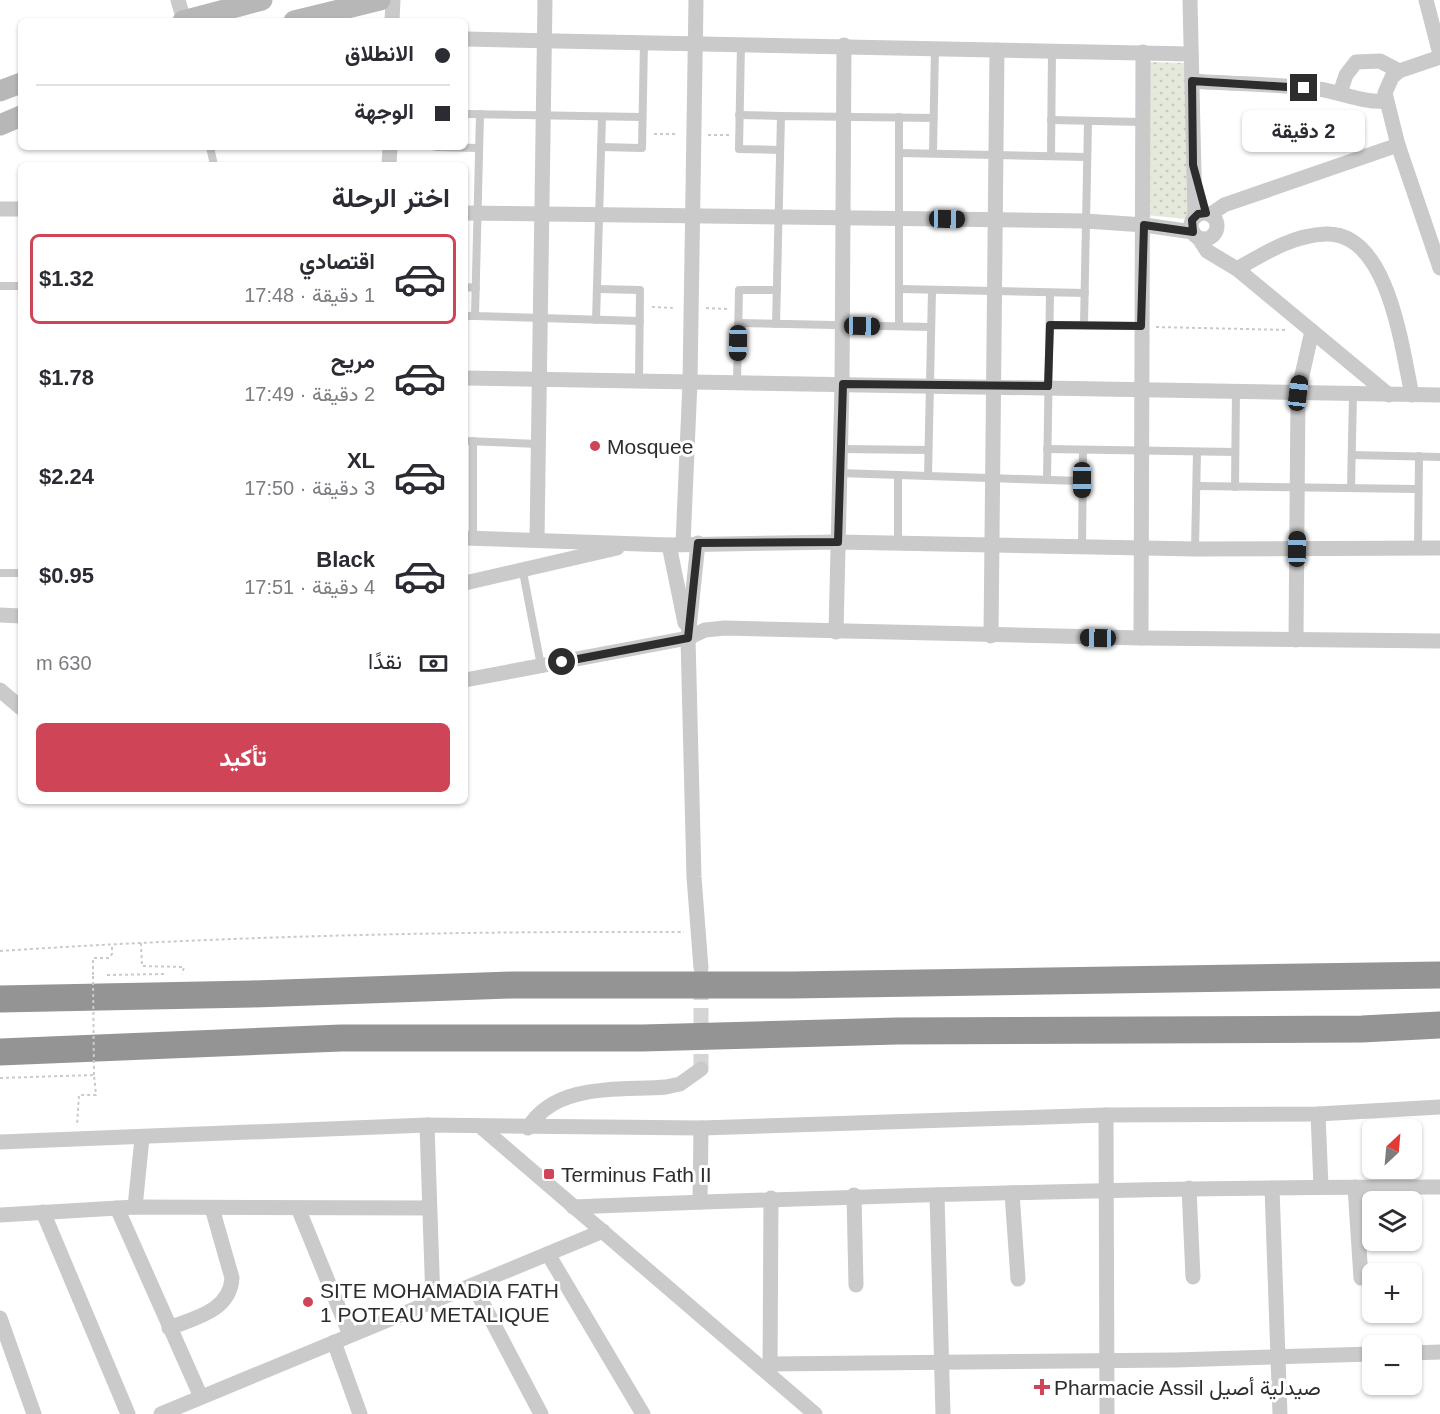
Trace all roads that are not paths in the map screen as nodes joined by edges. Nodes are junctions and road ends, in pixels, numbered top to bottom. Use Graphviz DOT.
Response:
graph roads {
  1 [pos="178,0"];
  2 [pos="262,0"];
  3 [pos="380,0"];
  4 [pos="393,0"];
  5 [pos="545,0"];
  6 [pos="696,0"];
  7 [pos="1190,0"];
  8 [pos="1426,0"];
  9 [pos="182,18"];
  10 [pos="194,18"];
  11 [pos="306,18"];
  12 [pos="392,18"];
  13 [pos="468,39"];
  14 [pos="544,40"];
  15 [pos="644,41"];
  16 [pos="696,42"];
  17 [pos="741,44"];
  18 [pos="844,45"];
  19 [pos="935,48"];
  20 [pos="997,50"];
  21 [pos="1052,51"];
  22 [pos="1143,52"];
  23 [pos="1191,54"];
  24 [pos="1440,55"];
  25 [pos="1399,71"];
  26 [pos="1192,81"];
  27 [pos="18,84"];
  28 [pos="0,92"];
  29 [pos="1340,93"];
  30 [pos="1386,101"];
  31 [pos="468,114"];
  32 [pos="480,114"];
  33 [pos="542,115"];
  34 [pos="739,115"];
  35 [pos="781,116"];
  36 [pos="844,116"];
  37 [pos="18,117"];
  38 [pos="602,117"];
  39 [pos="642,117"];
  40 [pos="900,117"];
  41 [pos="933,118"];
  42 [pos="1052,120"];
  43 [pos="1088,121"];
  44 [pos="1144,122"];
  45 [pos="0,125"];
  46 [pos="1398,145"];
  47 [pos="601,147"];
  48 [pos="468,148"];
  49 [pos="479,148"];
  50 [pos="780,150"];
  51 [pos="899,153"];
  52 [pos="933,153"];
  53 [pos="996,155"];
  54 [pos="1051,156"];
  55 [pos="1088,157"];
  56 [pos="0,209"];
  57 [pos="18,209"];
  58 [pos="471,213"];
  59 [pos="540,214"];
  60 [pos="600,215"];
  61 [pos="692,216"];
  62 [pos="777,217"];
  63 [pos="842,218"];
  64 [pos="900,219"];
  65 [pos="995,220"];
  66 [pos="1086,221"];
  67 [pos="1199,222"];
  68 [pos="1144,225"];
  69 [pos="1234,267"];
  70 [pos="1440,268"];
  71 [pos="0,286"];
  72 [pos="18,286"];
  73 [pos="468,287"];
  74 [pos="476,288"];
  75 [pos="597,289"];
  76 [pos="900,289"];
  77 [pos="777,290"];
  78 [pos="932,290"];
  79 [pos="994,292"];
  80 [pos="1050,292"];
  81 [pos="1085,293"];
  82 [pos="468,316"];
  83 [pos="476,316"];
  84 [pos="539,318"];
  85 [pos="596,320"];
  86 [pos="640,321"];
  87 [pos="739,323"];
  88 [pos="776,324"];
  89 [pos="843,325"];
  90 [pos="1050,325"];
  91 [pos="1084,325"];
  92 [pos="899,326"];
  93 [pos="1141,326"];
  94 [pos="931,327"];
  95 [pos="1312,331"];
  96 [pos="468,378"];
  97 [pos="538,379"];
  98 [pos="639,381"];
  99 [pos="690,382"];
  100 [pos="737,382"];
  101 [pos="843,384"];
  102 [pos="930,384"];
  103 [pos="993,386"];
  104 [pos="1048,386"];
  105 [pos="1141,389"];
  106 [pos="1236,391"];
  107 [pos="1298,393"];
  108 [pos="1353,394"];
  109 [pos="1389,395"];
  110 [pos="1413,395"];
  111 [pos="1440,396"];
  112 [pos="469,441"];
  113 [pos="538,444"];
  114 [pos="841,449"];
  115 [pos="1047,449"];
  116 [pos="928,450"];
  117 [pos="1083,450"];
  118 [pos="1142,451"];
  119 [pos="1197,452"];
  120 [pos="1235,452"];
  121 [pos="1352,455"];
  122 [pos="1419,456"];
  123 [pos="1440,457"];
  124 [pos="840,473"];
  125 [pos="469,474"];
  126 [pos="898,475"];
  127 [pos="928,476"];
  128 [pos="992,477"];
  129 [pos="1047,479"];
  130 [pos="1082,480"];
  131 [pos="1197,486"];
  132 [pos="1235,487"];
  133 [pos="1298,487"];
  134 [pos="1351,488"];
  135 [pos="1418,489"];
  136 [pos="469,538"];
  137 [pos="537,539"];
  138 [pos="838,542"];
  139 [pos="634,544"];
  140 [pos="683,544"];
  141 [pos="898,544"];
  142 [pos="993,546"];
  143 [pos="1082,547"];
  144 [pos="1142,548"];
  145 [pos="1418,548"];
  146 [pos="1440,548"];
  147 [pos="1195,549"];
  148 [pos="1297,549"];
  149 [pos="523,572"];
  150 [pos="0,573"];
  151 [pos="18,573"];
  152 [pos="468,582"];
  153 [pos="0,615"];
  154 [pos="18,616"];
  155 [pos="836,632"];
  156 [pos="991,636"];
  157 [pos="688,638"];
  158 [pos="1141,638"];
  159 [pos="1296,640"];
  160 [pos="1440,641"];
  161 [pos="541,666"];
  162 [pos="468,679"];
  163 [pos="0,690"];
  164 [pos="18,705"];
  165 [pos="701,968"];
  166 [pos="1440,975"];
  167 [pos="0,999"];
  168 [pos="1440,1025"];
  169 [pos="0,1052"];
  170 [pos="701,1069"];
  171 [pos="1440,1107"];
  172 [pos="1318,1114"];
  173 [pos="1106,1115"];
  174 [pos="427,1125"];
  175 [pos="480,1126"];
  176 [pos="528,1128"];
  177 [pos="701,1128"];
  178 [pos="142,1138"];
  179 [pos="0,1142"];
  180 [pos="1321,1186"];
  181 [pos="1355,1187"];
  182 [pos="1440,1187"];
  183 [pos="1189,1188"];
  184 [pos="1272,1188"];
  185 [pos="1106,1190"];
  186 [pos="1012,1193"];
  187 [pos="854,1195"];
  188 [pos="937,1195"];
  189 [pos="771,1198"];
  190 [pos="700,1202"];
  191 [pos="135,1207"];
  192 [pos="573,1207"];
  193 [pos="117,1208"];
  194 [pos="212,1208"];
  195 [pos="298,1208"];
  196 [pos="429,1208"];
  197 [pos="43,1212"];
  198 [pos="0,1215"];
  199 [pos="603,1231"];
  200 [pos="548,1254"];
  201 [pos="1192,1277"];
  202 [pos="1018,1278"];
  203 [pos="1361,1278"];
  204 [pos="473,1285"];
  205 [pos="856,1285"];
  206 [pos="433,1301"];
  207 [pos="0,1318"];
  208 [pos="170,1328"];
  209 [pos="350,1335"];
  210 [pos="334,1342"];
  211 [pos="1440,1352"];
  212 [pos="1422,1353"];
  213 [pos="1362,1354"];
  214 [pos="1278,1358"];
  215 [pos="1107,1360"];
  216 [pos="940,1364"];
  217 [pos="770,1370"];
  218 [pos="201,1397"];
  219 [pos="167,1413"];
  220 [pos="34,1414"];
  221 [pos="128,1414"];
  222 [pos="360,1414"];
  223 [pos="541,1414"];
  224 [pos="643,1414"];
  225 [pos="815,1414"];
  226 [pos="943,1414"];
  227 [pos="1107,1414"];
  228 [pos="1280,1414"];
  1 -- 9 [label="street"];
  2 -- 10 [label="main road"];
  3 -- 11 [label="main road"];
  4 -- 12 [label="street"];
  5 -- 14 [label="street"];
  6 -- 16 [label="street"];
  7 -- 23 [label="street"];
  8 -- 24 [label="street"];
  13 -- 14 [label="street"];
  14 -- 15 [label="street"];
  14 -- 33 [label="street"];
  15 -- 16 [label="street"];
  15 -- 39 [label="lane"];
  16 -- 17 [label="street"];
  16 -- 61 [label="street"];
  17 -- 18 [label="street"];
  17 -- 34 [label="lane"];
  18 -- 19 [label="street"];
  18 -- 36 [label="street"];
  19 -- 20 [label="street"];
  19 -- 41 [label="lane"];
  20 -- 21 [label="street"];
  20 -- 53 [label="street"];
  21 -- 22 [label="street"];
  21 -- 42 [label="lane"];
  22 -- 23 [label="street"];
  22 -- 44 [label="street"];
  23 -- 26 [label="street"];
  24 -- 25 [label="street"];
  25 -- 29 [label="street"];
  25 -- 30 [label="street"];
  26 -- 29 [label="street"];
  26 -- 67 [label="street"];
  27 -- 28 [label="main road"];
  29 -- 30 [label="street"];
  30 -- 46 [label="street"];
  31 -- 32 [label="lane"];
  32 -- 33 [label="lane"];
  32 -- 49 [label="lane"];
  33 -- 38 [label="lane"];
  33 -- 59 [label="street"];
  34 -- 35 [label="lane"];
  34 -- 50 [label="lane"];
  35 -- 36 [label="lane"];
  35 -- 50 [label="lane"];
  36 -- 40 [label="lane"];
  36 -- 63 [label="street"];
  37 -- 45 [label="main road"];
  38 -- 39 [label="lane"];
  38 -- 47 [label="lane"];
  39 -- 47 [label="lane"];
  40 -- 41 [label="lane"];
  40 -- 51 [label="lane"];
  41 -- 52 [label="lane"];
  42 -- 43 [label="lane"];
  42 -- 54 [label="lane"];
  43 -- 44 [label="lane"];
  43 -- 55 [label="lane"];
  44 -- 68 [label="street"];
  46 -- 67 [label="street"];
  46 -- 70 [label="street"];
  47 -- 60 [label="lane"];
  48 -- 49 [label="lane"];
  49 -- 58 [label="lane"];
  50 -- 62 [label="lane"];
  51 -- 52 [label="lane"];
  51 -- 64 [label="lane"];
  52 -- 53 [label="lane"];
  53 -- 54 [label="lane"];
  53 -- 65 [label="street"];
  54 -- 55 [label="lane"];
  55 -- 66 [label="lane"];
  56 -- 57 [label="street"];
  58 -- 59 [label="street"];
  58 -- 74 [label="lane"];
  59 -- 60 [label="street"];
  59 -- 84 [label="street"];
  60 -- 61 [label="street"];
  60 -- 75 [label="lane"];
  61 -- 62 [label="street"];
  61 -- 99 [label="street"];
  62 -- 63 [label="street"];
  62 -- 77 [label="lane"];
  63 -- 64 [label="street"];
  63 -- 89 [label="street"];
  64 -- 65 [label="street"];
  64 -- 76 [label="lane"];
  65 -- 66 [label="street"];
  65 -- 79 [label="street"];
  66 -- 68 [label="street"];
  66 -- 81 [label="lane"];
  67 -- 68 [label="street"];
  67 -- 69 [label="street"];
  67 -- 69 [label="street"];
  68 -- 93 [label="street"];
  69 -- 95 [label="street"];
  69 -- 110 [label="street"];
  71 -- 72 [label="lane"];
  73 -- 74 [label="lane"];
  74 -- 83 [label="lane"];
  75 -- 85 [label="lane"];
  75 -- 86 [label="lane"];
  76 -- 78 [label="lane"];
  76 -- 92 [label="lane"];
  77 -- 87 [label="lane"];
  77 -- 88 [label="lane"];
  78 -- 79 [label="lane"];
  78 -- 94 [label="lane"];
  79 -- 80 [label="lane"];
  79 -- 103 [label="street"];
  80 -- 81 [label="lane"];
  80 -- 90 [label="lane"];
  81 -- 91 [label="lane"];
  82 -- 83 [label="lane"];
  83 -- 84 [label="lane"];
  84 -- 85 [label="lane"];
  84 -- 97 [label="street"];
  85 -- 86 [label="lane"];
  86 -- 98 [label="lane"];
  87 -- 88 [label="lane"];
  87 -- 100 [label="lane"];
  88 -- 89 [label="lane"];
  89 -- 92 [label="lane"];
  89 -- 101 [label="street"];
  90 -- 91 [label="lane"];
  90 -- 104 [label="lane"];
  91 -- 93 [label="lane"];
  92 -- 94 [label="lane"];
  93 -- 105 [label="street"];
  94 -- 102 [label="lane"];
  95 -- 107 [label="street"];
  95 -- 109 [label="street"];
  96 -- 97 [label="street"];
  97 -- 98 [label="street"];
  97 -- 113 [label="street"];
  98 -- 99 [label="street"];
  99 -- 100 [label="street"];
  99 -- 140 [label="street"];
  100 -- 101 [label="street"];
  101 -- 102 [label="street"];
  101 -- 114 [label="street"];
  102 -- 103 [label="street"];
  102 -- 116 [label="lane"];
  103 -- 104 [label="street"];
  103 -- 128 [label="street"];
  104 -- 105 [label="street"];
  104 -- 115 [label="lane"];
  105 -- 106 [label="street"];
  105 -- 118 [label="street"];
  106 -- 107 [label="street"];
  106 -- 120 [label="lane"];
  107 -- 108 [label="street"];
  107 -- 133 [label="street"];
  108 -- 109 [label="street"];
  108 -- 121 [label="lane"];
  109 -- 110 [label="street"];
  110 -- 111 [label="street"];
  112 -- 113 [label="lane"];
  112 -- 125 [label="lane"];
  113 -- 137 [label="street"];
  114 -- 116 [label="lane"];
  114 -- 124 [label="street"];
  115 -- 117 [label="lane"];
  115 -- 129 [label="lane"];
  116 -- 127 [label="lane"];
  117 -- 118 [label="lane"];
  117 -- 130 [label="lane"];
  118 -- 119 [label="lane"];
  118 -- 144 [label="street"];
  119 -- 120 [label="lane"];
  119 -- 131 [label="lane"];
  120 -- 132 [label="lane"];
  121 -- 122 [label="lane"];
  121 -- 134 [label="lane"];
  122 -- 123 [label="lane"];
  122 -- 135 [label="lane"];
  124 -- 126 [label="lane"];
  124 -- 138 [label="street"];
  125 -- 136 [label="lane"];
  126 -- 127 [label="lane"];
  126 -- 141 [label="lane"];
  127 -- 128 [label="lane"];
  128 -- 129 [label="lane"];
  128 -- 142 [label="street"];
  129 -- 130 [label="lane"];
  130 -- 143 [label="lane"];
  131 -- 132 [label="lane"];
  131 -- 147 [label="lane"];
  132 -- 133 [label="lane"];
  133 -- 134 [label="lane"];
  133 -- 148 [label="street"];
  134 -- 135 [label="lane"];
  135 -- 145 [label="lane"];
  136 -- 137 [label="street"];
  137 -- 139 [label="street"];
  138 -- 140 [label="street"];
  138 -- 141 [label="street"];
  138 -- 155 [label="street"];
  139 -- 140 [label="street"];
  139 -- 149 [label="street"];
  140 -- 157 [label="street"];
  140 -- 157 [label="street"];
  141 -- 142 [label="street"];
  142 -- 143 [label="street"];
  142 -- 156 [label="street"];
  143 -- 144 [label="street"];
  144 -- 147 [label="street"];
  144 -- 158 [label="street"];
  145 -- 146 [label="street"];
  145 -- 148 [label="street"];
  147 -- 148 [label="street"];
  148 -- 159 [label="street"];
  149 -- 152 [label="street"];
  149 -- 161 [label="lane"];
  150 -- 151 [label="lane"];
  153 -- 154 [label="street"];
  155 -- 156 [label="street"];
  155 -- 157 [label="street"];
  156 -- 158 [label="street"];
  157 -- 161 [label="street"];
  157 -- 165 [label="street"];
  158 -- 159 [label="street"];
  159 -- 160 [label="street"];
  161 -- 162 [label="street"];
  163 -- 164 [label="street"];
  166 -- 167 [label="highway"];
  168 -- 169 [label="highway"];
  170 -- 176 [label="street"];
  171 -- 172 [label="street"];
  172 -- 173 [label="street"];
  172 -- 180 [label="street"];
  173 -- 177 [label="street"];
  173 -- 185 [label="street"];
  174 -- 175 [label="street"];
  174 -- 178 [label="street"];
  174 -- 196 [label="street"];
  175 -- 176 [label="street"];
  175 -- 192 [label="street"];
  176 -- 177 [label="street"];
  177 -- 190 [label="street"];
  178 -- 179 [label="street"];
  178 -- 191 [label="street"];
  180 -- 181 [label="street"];
  180 -- 184 [label="street"];
  181 -- 182 [label="street"];
  181 -- 203 [label="street"];
  183 -- 184 [label="street"];
  183 -- 185 [label="street"];
  183 -- 201 [label="street"];
  184 -- 214 [label="street"];
  185 -- 186 [label="street"];
  185 -- 215 [label="street"];
  186 -- 188 [label="street"];
  186 -- 202 [label="street"];
  187 -- 188 [label="street"];
  187 -- 189 [label="street"];
  187 -- 205 [label="street"];
  188 -- 216 [label="street"];
  189 -- 190 [label="street"];
  189 -- 217 [label="street"];
  190 -- 192 [label="street"];
  191 -- 193 [label="street"];
  191 -- 194 [label="street"];
  192 -- 199 [label="street"];
  193 -- 197 [label="street"];
  193 -- 208 [label="street"];
  194 -- 195 [label="street"];
  194 -- 208 [label="street"];
  195 -- 196 [label="street"];
  195 -- 209 [label="street"];
  196 -- 206 [label="street"];
  197 -- 198 [label="street"];
  197 -- 221 [label="street"];
  199 -- 200 [label="street"];
  199 -- 217 [label="street"];
  200 -- 204 [label="street"];
  200 -- 224 [label="street"];
  204 -- 206 [label="street"];
  204 -- 223 [label="street"];
  206 -- 209 [label="street"];
  207 -- 220 [label="street"];
  208 -- 218 [label="street"];
  209 -- 210 [label="street"];
  210 -- 218 [label="street"];
  210 -- 222 [label="street"];
  211 -- 212 [label="street"];
  213 -- 214 [label="street"];
  214 -- 215 [label="street"];
  214 -- 228 [label="street"];
  215 -- 216 [label="street"];
  215 -- 227 [label="street"];
  216 -- 217 [label="street"];
  216 -- 226 [label="street"];
  217 -- 225 [label="street"];
  218 -- 219 [label="street"];
}
